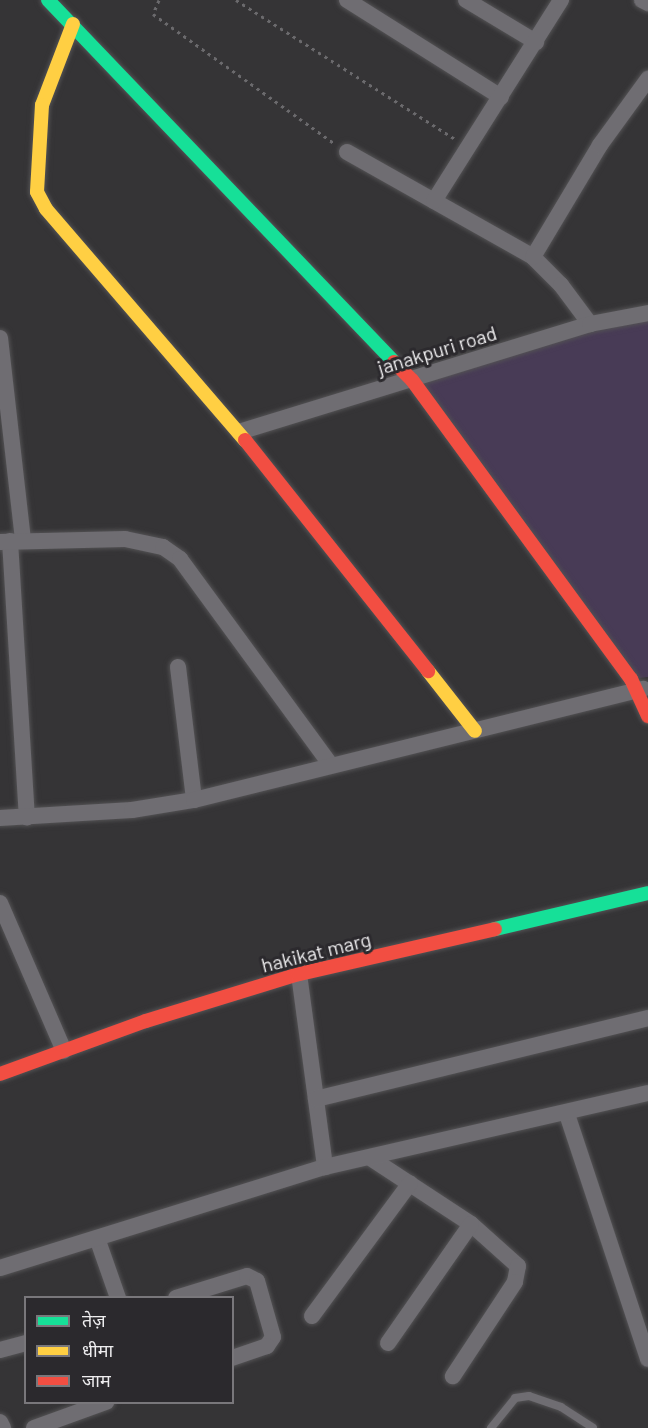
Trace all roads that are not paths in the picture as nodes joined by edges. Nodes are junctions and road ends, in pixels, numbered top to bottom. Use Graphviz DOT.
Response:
graph roads {
  1 [pos="48,0"];
  2 [pos="346,0"];
  3 [pos="466,0"];
  4 [pos="561,0"];
  5 [pos="642,0"];
  6 [pos="648,3"];
  7 [pos="73,24"];
  8 [pos="536,42"];
  9 [pos="648,79"];
  10 [pos="501,97"];
  11 [pos="348,152"];
  12 [pos="434,201"];
  13 [pos="533,257"];
  14 [pos="648,313"];
  15 [pos="590,324"];
  16 [pos="0,338"];
  17 [pos="412,380"];
  18 [pos="239,432"];
  19 [pos="11,541"];
  20 [pos="178,668"];
  21 [pos="642,689"];
  22 [pos="648,716"];
  23 [pos="475,731"];
  24 [pos="331,765"];
  25 [pos="194,800"];
  26 [pos="27,816"];
  27 [pos="0,818"];
  28 [pos="648,893"];
  29 [pos="0,903"];
  30 [pos="299,974"];
  31 [pos="648,1018"];
  32 [pos="64,1051"];
  33 [pos="0,1074"];
  34 [pos="648,1093"];
  35 [pos="316,1099"];
  36 [pos="567,1114"];
  37 [pos="372,1159"];
  38 [pos="325,1167"];
  39 [pos="410,1183"];
  40 [pos="471,1224"];
  41 [pos="97,1238"];
  42 [pos="0,1268"];
  43 [pos="117,1296"];
  44 [pos="182,1296"];
  45 [pos="312,1316"];
  46 [pos="388,1343"];
  47 [pos="24,1344"];
  48 [pos="0,1350"];
  49 [pos="234,1357"];
  50 [pos="648,1359"];
  51 [pos="453,1376"];
  52 [pos="100,1404"];
  53 [pos="0,1422"];
  54 [pos="3,1428"];
  55 [pos="34,1428"];
  56 [pos="491,1428"];
  57 [pos="591,1428"];
  1 -- 7 [label="street"];
  2 -- 10 [label="street"];
  3 -- 8 [label="street"];
  4 -- 8 [label="street"];
  5 -- 6 [label="street"];
  7 -- 17 [label="street"];
  7 -- 18 [label="street"];
  8 -- 10 [label="street"];
  9 -- 13 [label="street"];
  10 -- 12 [label="street"];
  11 -- 12 [label="street"];
  12 -- 13 [label="street"];
  13 -- 15 [label="street"];
  14 -- 15 [label="street, janakpuri road"];
  15 -- 17 [label="street, janakpuri road"];
  16 -- 19 [label="street"];
  17 -- 18 [label="street, janakpuri road"];
  17 -- 21 [label="street"];
  18 -- 23 [label="street"];
  19 -- 24 [label="street"];
  19 -- 26 [label="street"];
  20 -- 25 [label="street"];
  21 -- 22 [label="street"];
  21 -- 23 [label="street"];
  23 -- 24 [label="street"];
  24 -- 25 [label="street"];
  25 -- 26 [label="street"];
  26 -- 27 [label="street"];
  28 -- 30 [label="street, hakikat marg"];
  29 -- 32 [label="street"];
  30 -- 32 [label="street, hakikat marg"];
  30 -- 35 [label="street"];
  31 -- 35 [label="street"];
  32 -- 33 [label="street, hakikat marg"];
  34 -- 36 [label="street"];
  35 -- 38 [label="street"];
  36 -- 37 [label="street"];
  36 -- 50 [label="street"];
  37 -- 38 [label="street"];
  37 -- 39 [label="street"];
  38 -- 41 [label="street"];
  39 -- 40 [label="street"];
  39 -- 45 [label="street"];
  40 -- 46 [label="street"];
  40 -- 51 [label="street"];
  41 -- 42 [label="street"];
  41 -- 43 [label="street"];
  44 -- 49 [label="street"];
  47 -- 48 [label="street"];
  52 -- 55 [label="street"];
  53 -- 54 [label="street"];
  56 -- 57 [label="lane"];
}
